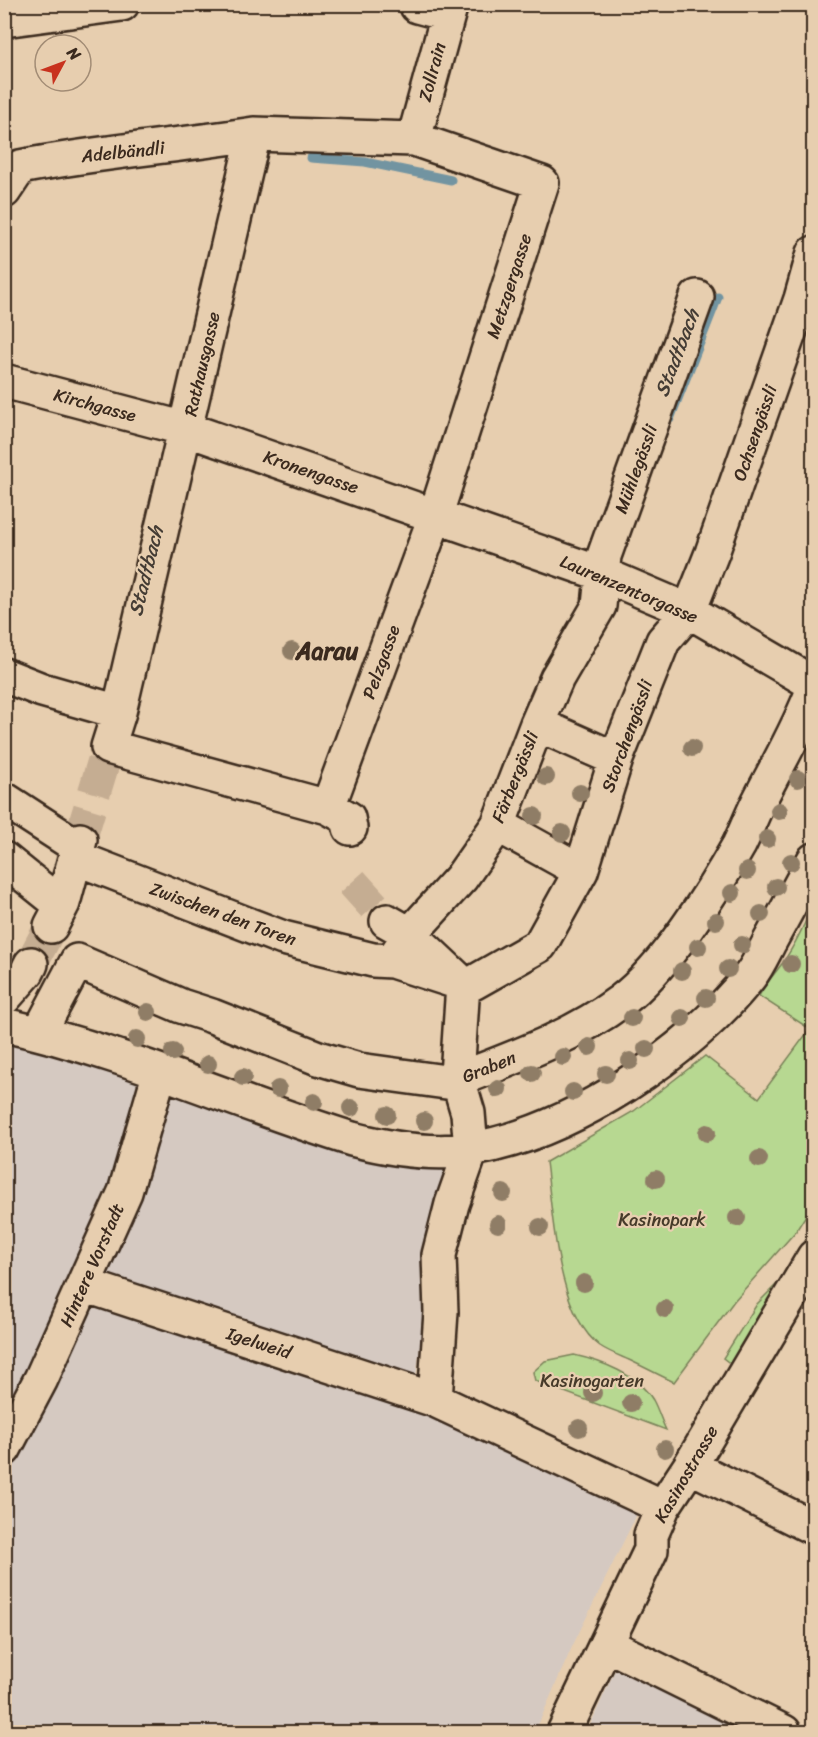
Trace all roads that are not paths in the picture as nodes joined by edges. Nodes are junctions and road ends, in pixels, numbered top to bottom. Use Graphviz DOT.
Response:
graph roads {
  1 [pos="122,4"];
  2 [pos="438,8"];
  3 [pos="4,20"];
  4 [pos="254,134"];
  5 [pos="414,139"];
  6 [pos="4,191"];
  7 [pos="813,253"];
  8 [pos="697,297"];
  9 [pos="4,381"];
  10 [pos="186,429"];
  11 [pos="435,517"];
  12 [pos="602,574"];
  13 [pos="689,611"];
  14 [pos="4,675"];
  15 [pos="813,686"];
  16 [pos="119,712"];
  17 [pos="537,724"];
  18 [pos="108,747"];
  19 [pos="616,759"];
  20 [pos="4,799"];
  21 [pos="498,825"];
  22 [pos="78,848"];
  23 [pos="4,859"];
  24 [pos="813,860"];
  25 [pos="581,871"];
  26 [pos="399,928"];
  27 [pos="383,960"];
  28 [pos="31,964"];
  29 [pos="463,984"];
  30 [pos="4,998"];
  31 [pos="4,1025"];
  32 [pos="39,1033"];
  33 [pos="161,1073"];
  34 [pos="457,1080"];
  35 [pos="471,1150"];
  36 [pos="813,1257"];
  37 [pos="84,1285"];
  38 [pos="435,1400"];
  39 [pos="4,1449"];
  40 [pos="690,1466"];
  41 [pos="663,1507"];
  42 [pos="813,1528"];
  43 [pos="606,1644"];
  44 [pos="564,1732"];
  45 [pos="784,1732"];
  1 -- 3 [label="street"];
  2 -- 5 [label="street, Zollrain"];
  4 -- 5 [label="street"];
  4 -- 6 [label="street, Adelbändli"];
  4 -- 10 [label="street, Rathausgasse"];
  5 -- 11 [label="street, Metzgergasse"];
  7 -- 13 [label="street, Ochsengässli"];
  8 -- 12 [label="street, Mühlegässli"];
  9 -- 10 [label="street, Kirchgasse"];
  10 -- 11 [label="street, Kronengasse"];
  10 -- 16 [label="street, Rathausgasse"];
  11 -- 12 [label="street, Laurenzentorgasse"];
  11 -- 18 [label="street, Pelzgasse"];
  12 -- 13 [label="street, Laurenzentorgasse"];
  12 -- 17 [label="street, Färbergässli"];
  13 -- 15 [label="street, Laurenzentorgasse"];
  13 -- 19 [label="street, Storchengässli"];
  14 -- 16 [label="street"];
  15 -- 34 [label="street, Graben"];
  16 -- 18 [label="street, Rathausgasse"];
  17 -- 19 [label="street"];
  17 -- 21 [label="street, Färbergässli"];
  19 -- 25 [label="street, Storchengässli"];
  20 -- 22 [label="street, Zwischen den Toren"];
  21 -- 25 [label="street"];
  21 -- 26 [label="street, Färbergässli"];
  22 -- 23 [label="street"];
  22 -- 27 [label="street, Zwischen den Toren"];
  24 -- 35 [label="street"];
  25 -- 29 [label="street, Storchengässli"];
  26 -- 27 [label="street, Färbergässli"];
  26 -- 29 [label="street"];
  27 -- 29 [label="street, Zwischen den Toren"];
  28 -- 30 [label="street"];
  29 -- 34 [label="street"];
  31 -- 32 [label="street"];
  32 -- 33 [label="street"];
  32 -- 34 [label="street, Graben"];
  33 -- 35 [label="street"];
  33 -- 37 [label="street, Hintere Vorstadt"];
  34 -- 35 [label="street"];
  35 -- 38 [label="street"];
  36 -- 40 [label="street, Kasinostrasse"];
  37 -- 38 [label="street, Igelweid"];
  37 -- 39 [label="street, Hintere Vorstadt"];
  38 -- 41 [label="street, Igelweid"];
  40 -- 41 [label="street, Kasinostrasse"];
  40 -- 42 [label="street"];
  41 -- 43 [label="street, Kasinostrasse"];
  43 -- 44 [label="street, Kasinostrasse"];
  43 -- 45 [label="street"];
}
